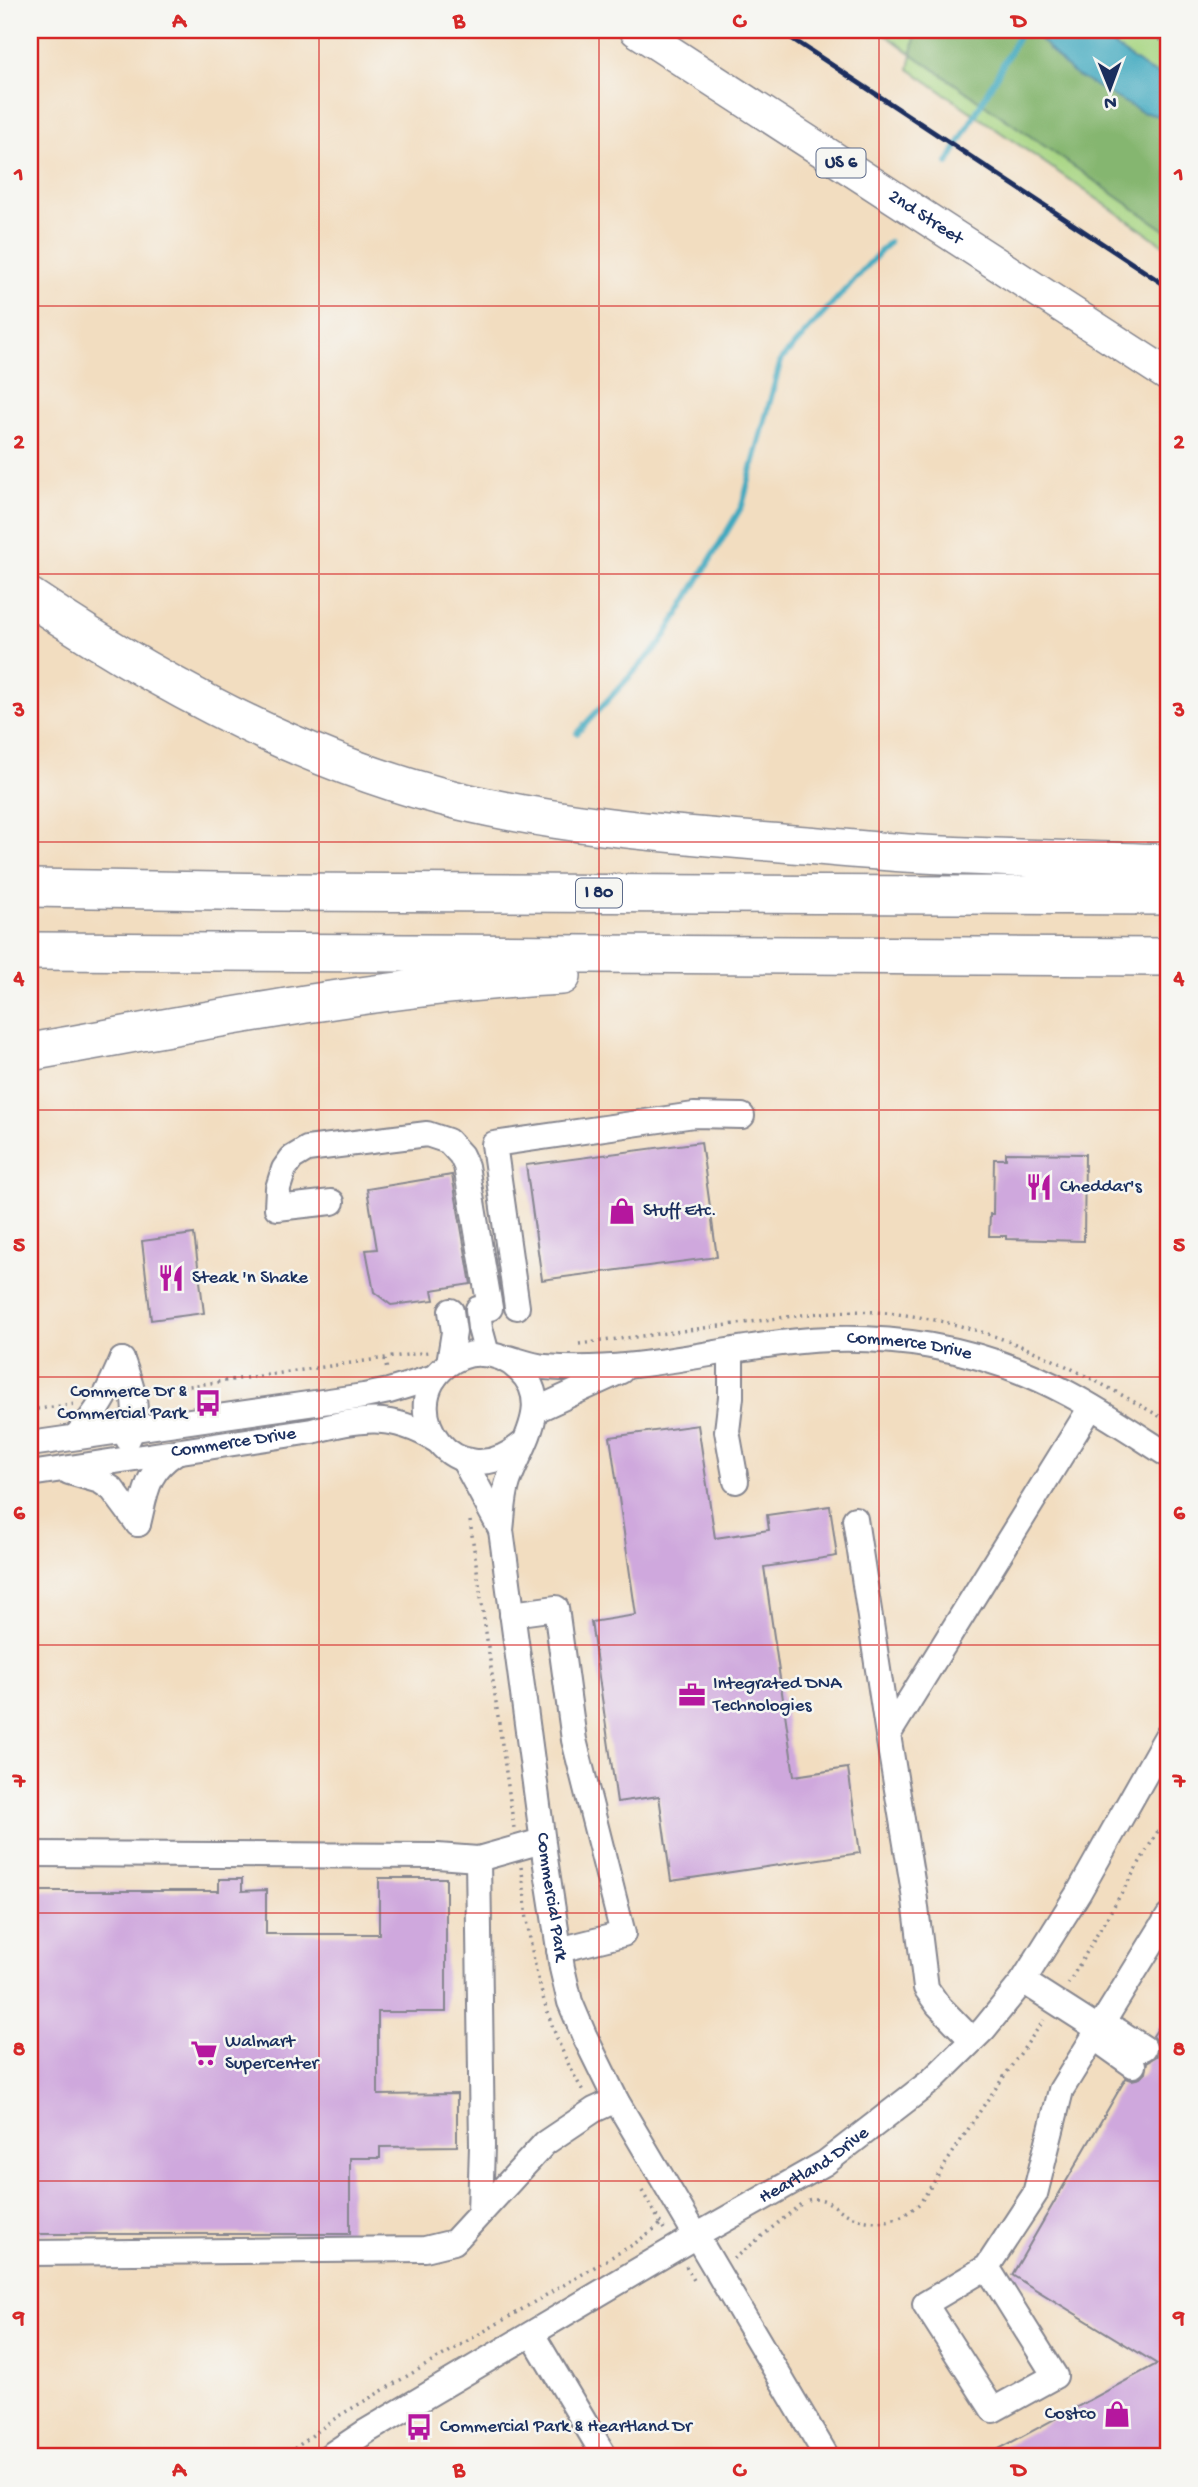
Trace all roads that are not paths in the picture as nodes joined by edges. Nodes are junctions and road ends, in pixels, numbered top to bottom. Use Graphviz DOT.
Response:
graph roads {
  1 [pos="637,32"];
  2 [pos="1168,375"];
  3 [pos="30,597"];
  4 [pos="1168,863"];
  5 [pos="30,888"];
  6 [pos="1168,895"];
  7 [pos="30,951"];
  8 [pos="898,956"];
  9 [pos="1168,957"];
  10 [pos="30,1052"];
  11 [pos="742,1116"];
  12 [pos="332,1202"];
  13 [pos="517,1307"];
  14 [pos="451,1311"];
  15 [pos="731,1351"];
  16 [pos="491,1354"];
  17 [pos="439,1362"];
  18 [pos="628,1368"];
  19 [pos="1091,1407"];
  20 [pos="536,1410"];
  21 [pos="135,1427"];
  22 [pos="75,1437"];
  23 [pos="436,1440"];
  24 [pos="30,1444"];
  25 [pos="522,1444"];
  26 [pos="175,1453"];
  27 [pos="1168,1455"];
  28 [pos="464,1461"];
  29 [pos="110,1462"];
  30 [pos="62,1470"];
  31 [pos="30,1474"];
  32 [pos="736,1481"];
  33 [pos="855,1519"];
  34 [pos="501,1530"];
  35 [pos="512,1614"];
  36 [pos="1168,1734"];
  37 [pos="888,1735"];
  38 [pos="542,1841"];
  39 [pos="30,1854"];
  40 [pos="478,1859"];
  41 [pos="1168,1917"];
  42 [pos="559,1950"];
  43 [pos="1023,1981"];
  44 [pos="1098,2029"];
  45 [pos="972,2040"];
  46 [pos="1139,2056"];
  47 [pos="616,2100"];
  48 [pos="480,2213"];
  49 [pos="696,2236"];
  50 [pos="30,2253"];
  51 [pos="987,2267"];
  52 [pos="532,2334"];
  53 [pos="328,2457"];
  54 [pos="605,2457"];
  55 [pos="827,2457"];
  1 -- 2 [label="main road, 2nd Street / US 6"];
  3 -- 4 [label="highway"];
  5 -- 6 [label="highway, I 80"];
  7 -- 8 [label="highway"];
  8 -- 9 [label="highway"];
  8 -- 10 [label="highway"];
  11 -- 13 [label="street"];
  12 -- 16 [label="street"];
  14 -- 17 [label="street"];
  15 -- 18 [label="street, Commerce Drive"];
  15 -- 19 [label="street, Commerce Drive"];
  15 -- 32 [label="street"];
  16 -- 17 [label="street"];
  16 -- 18 [label="street"];
  16 -- 20 [label="street"];
  17 -- 21 [label="street, Commerce Drive"];
  17 -- 23 [label="street"];
  18 -- 20 [label="street"];
  19 -- 27 [label="street, Commerce Drive"];
  19 -- 37 [label="street"];
  20 -- 25 [label="street"];
  21 -- 22 [label="street, Commerce Drive"];
  21 -- 22 [label="street"];
  21 -- 29 [label="street"];
  22 -- 24 [label="street, Commerce Drive"];
  23 -- 26 [label="street, Commerce Drive"];
  23 -- 28 [label="street"];
  25 -- 28 [label="street"];
  25 -- 34 [label="street"];
  26 -- 29 [label="street, Commerce Drive"];
  26 -- 30 [label="street"];
  28 -- 34 [label="street"];
  29 -- 30 [label="street, Commerce Drive"];
  30 -- 31 [label="street, Commerce Drive"];
  33 -- 37 [label="street"];
  34 -- 35 [label="street, Commercial Park"];
  35 -- 38 [label="street, Commercial Park"];
  35 -- 42 [label="street"];
  36 -- 43 [label="street, Heartland Drive"];
  37 -- 45 [label="street"];
  38 -- 40 [label="street"];
  38 -- 42 [label="street, Commercial Park"];
  39 -- 40 [label="street"];
  40 -- 48 [label="street"];
  41 -- 44 [label="street"];
  42 -- 47 [label="street, Commercial Park"];
  43 -- 44 [label="street"];
  43 -- 45 [label="street, Heartland Drive"];
  44 -- 46 [label="street"];
  44 -- 51 [label="street"];
  45 -- 49 [label="street, Heartland Drive"];
  47 -- 48 [label="street"];
  47 -- 49 [label="street, Commercial Park"];
  48 -- 50 [label="street"];
  49 -- 52 [label="street, Heartland Drive"];
  49 -- 55 [label="street, Commercial Park"];
  51 -- 51 [label="street"];
  52 -- 53 [label="street, Heartland Drive"];
  52 -- 54 [label="street"];
}
